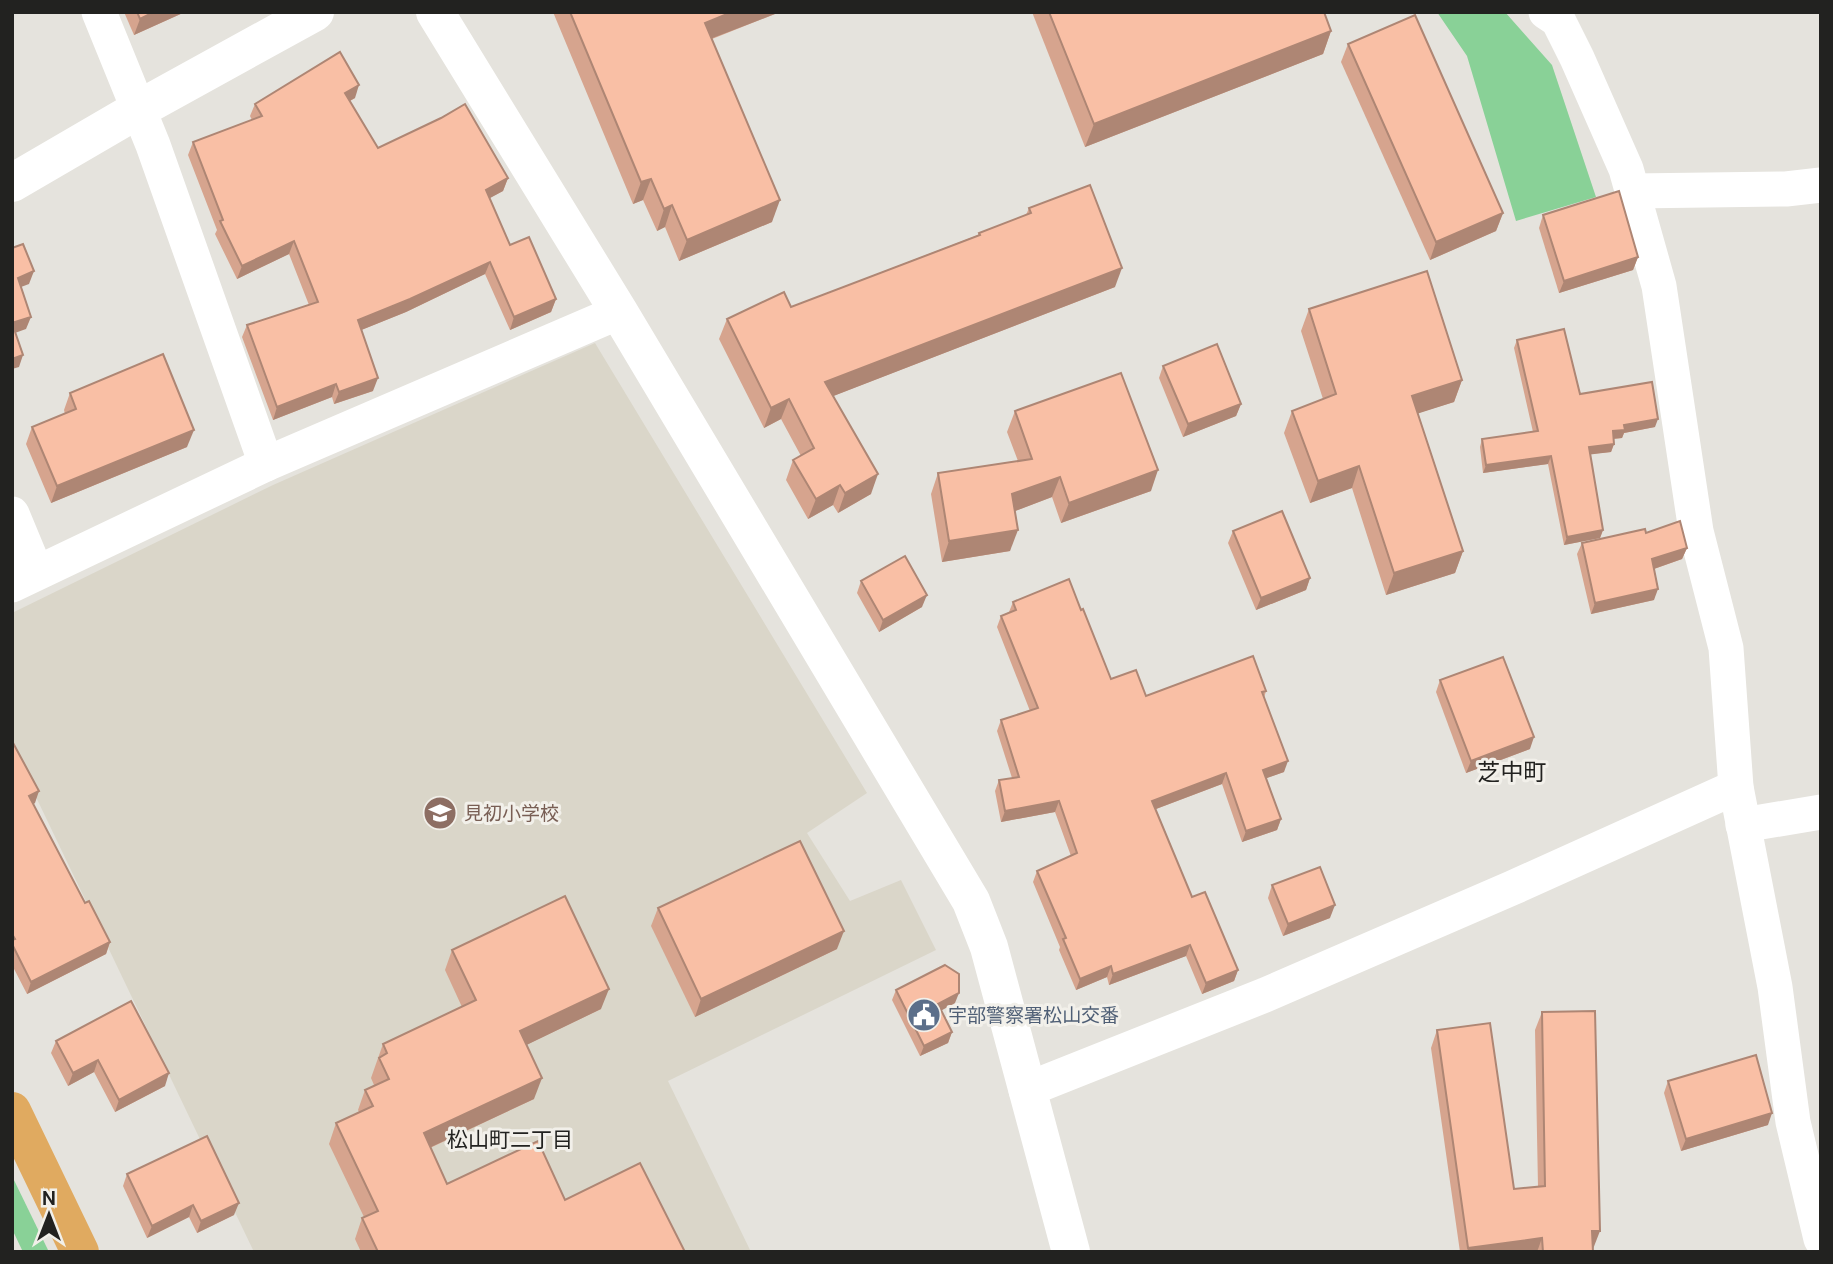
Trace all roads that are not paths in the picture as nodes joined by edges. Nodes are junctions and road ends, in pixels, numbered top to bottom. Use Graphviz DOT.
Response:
graph roads {
  1 [pos="99,12"];
  2 [pos="315,12"];
  3 [pos="435,12"];
  4 [pos="1546,12"];
  5 [pos="139,108"];
  6 [pos="12,183"];
  7 [pos="1821,186"];
  8 [pos="1633,191"];
  9 [pos="619,312"];
  10 [pos="266,464"];
  11 [pos="12,514"];
  12 [pos="24,578"];
  13 [pos="1736,787"];
  14 [pos="1821,812"];
  15 [pos="1743,825"];
  16 [pos="1026,1090"];
  17 [pos="12,1111"];
  18 [pos="1821,1239"];
  19 [pos="80,1252"];
  20 [pos="1070,1252"];
  1 -- 5 [label="street"];
  2 -- 5 [label="street"];
  3 -- 9 [label="street"];
  4 -- 8 [label="street"];
  5 -- 6 [label="street"];
  5 -- 10 [label="street"];
  7 -- 8 [label="street"];
  8 -- 13 [label="street"];
  9 -- 10 [label="street"];
  9 -- 16 [label="street"];
  10 -- 12 [label="street"];
  11 -- 12 [label="street"];
  13 -- 15 [label="street"];
  13 -- 16 [label="street"];
  14 -- 15 [label="street"];
  15 -- 18 [label="street"];
  16 -- 20 [label="street"];
  17 -- 19 [label="highway"];
}
